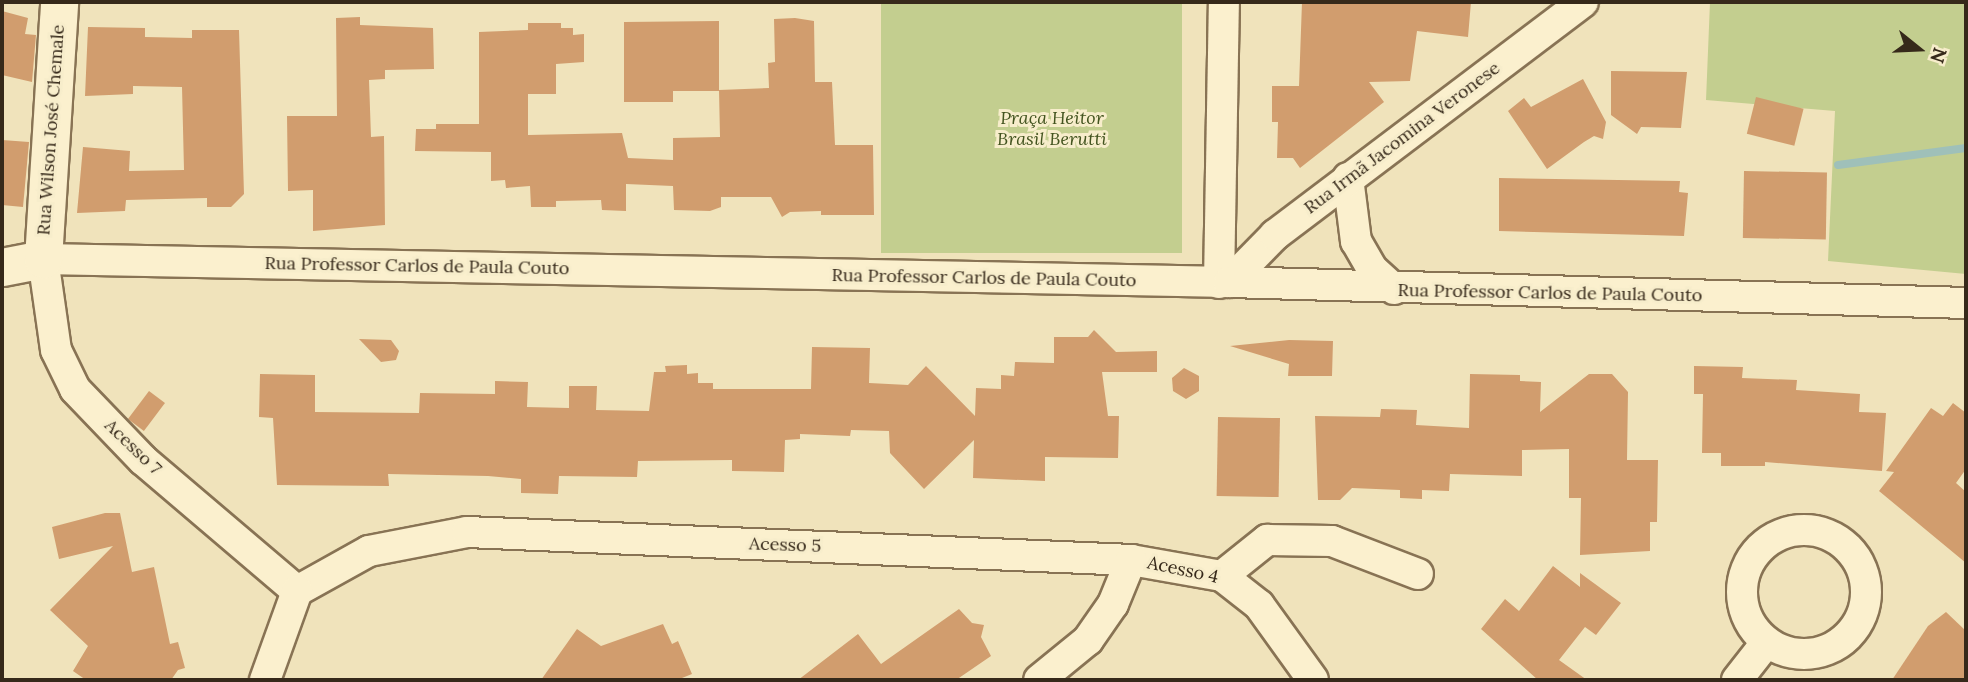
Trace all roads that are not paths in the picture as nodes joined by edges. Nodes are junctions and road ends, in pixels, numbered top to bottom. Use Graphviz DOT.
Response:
graph roads {
  1 [pos="59,2"];
  2 [pos="1224,2"];
  3 [pos="1583,2"];
  4 [pos="1348,178"];
  5 [pos="43,259"];
  6 [pos="2,267"];
  7 [pos="1224,283"];
  8 [pos="1394,289"];
  9 [pos="1966,303"];
  10 [pos="1131,560"];
  11 [pos="1418,574"];
  12 [pos="1222,576"];
  13 [pos="297,591"];
  14 [pos="1766,643"];
  15 [pos="265,680"];
  16 [pos="1039,680"];
  17 [pos="1312,680"];
  18 [pos="1737,680"];
  1 -- 5 [label="street, Rua Wilson José Chemale"];
  2 -- 7 [label="street"];
  3 -- 4 [label="street, Rua Irmã Jacomina Veronese"];
  4 -- 7 [label="street, Rua Irmã Jacomina Veronese"];
  4 -- 8 [label="street"];
  5 -- 6 [label="street, Rua Professor Carlos de Paula Couto"];
  5 -- 7 [label="street, Rua Professor Carlos de Paula Couto"];
  5 -- 13 [label="street, Acesso 7"];
  7 -- 8 [label="street, Rua Professor Carlos de Paula Couto"];
  8 -- 9 [label="street, Rua Professor Carlos de Paula Couto"];
  10 -- 12 [label="street, Acesso 4"];
  10 -- 13 [label="street, Acesso 5"];
  10 -- 16 [label="street"];
  11 -- 12 [label="street"];
  12 -- 17 [label="street, Acesso 4"];
  13 -- 15 [label="street"];
  14 -- 14 [label="street"];
  14 -- 18 [label="street"];
}
